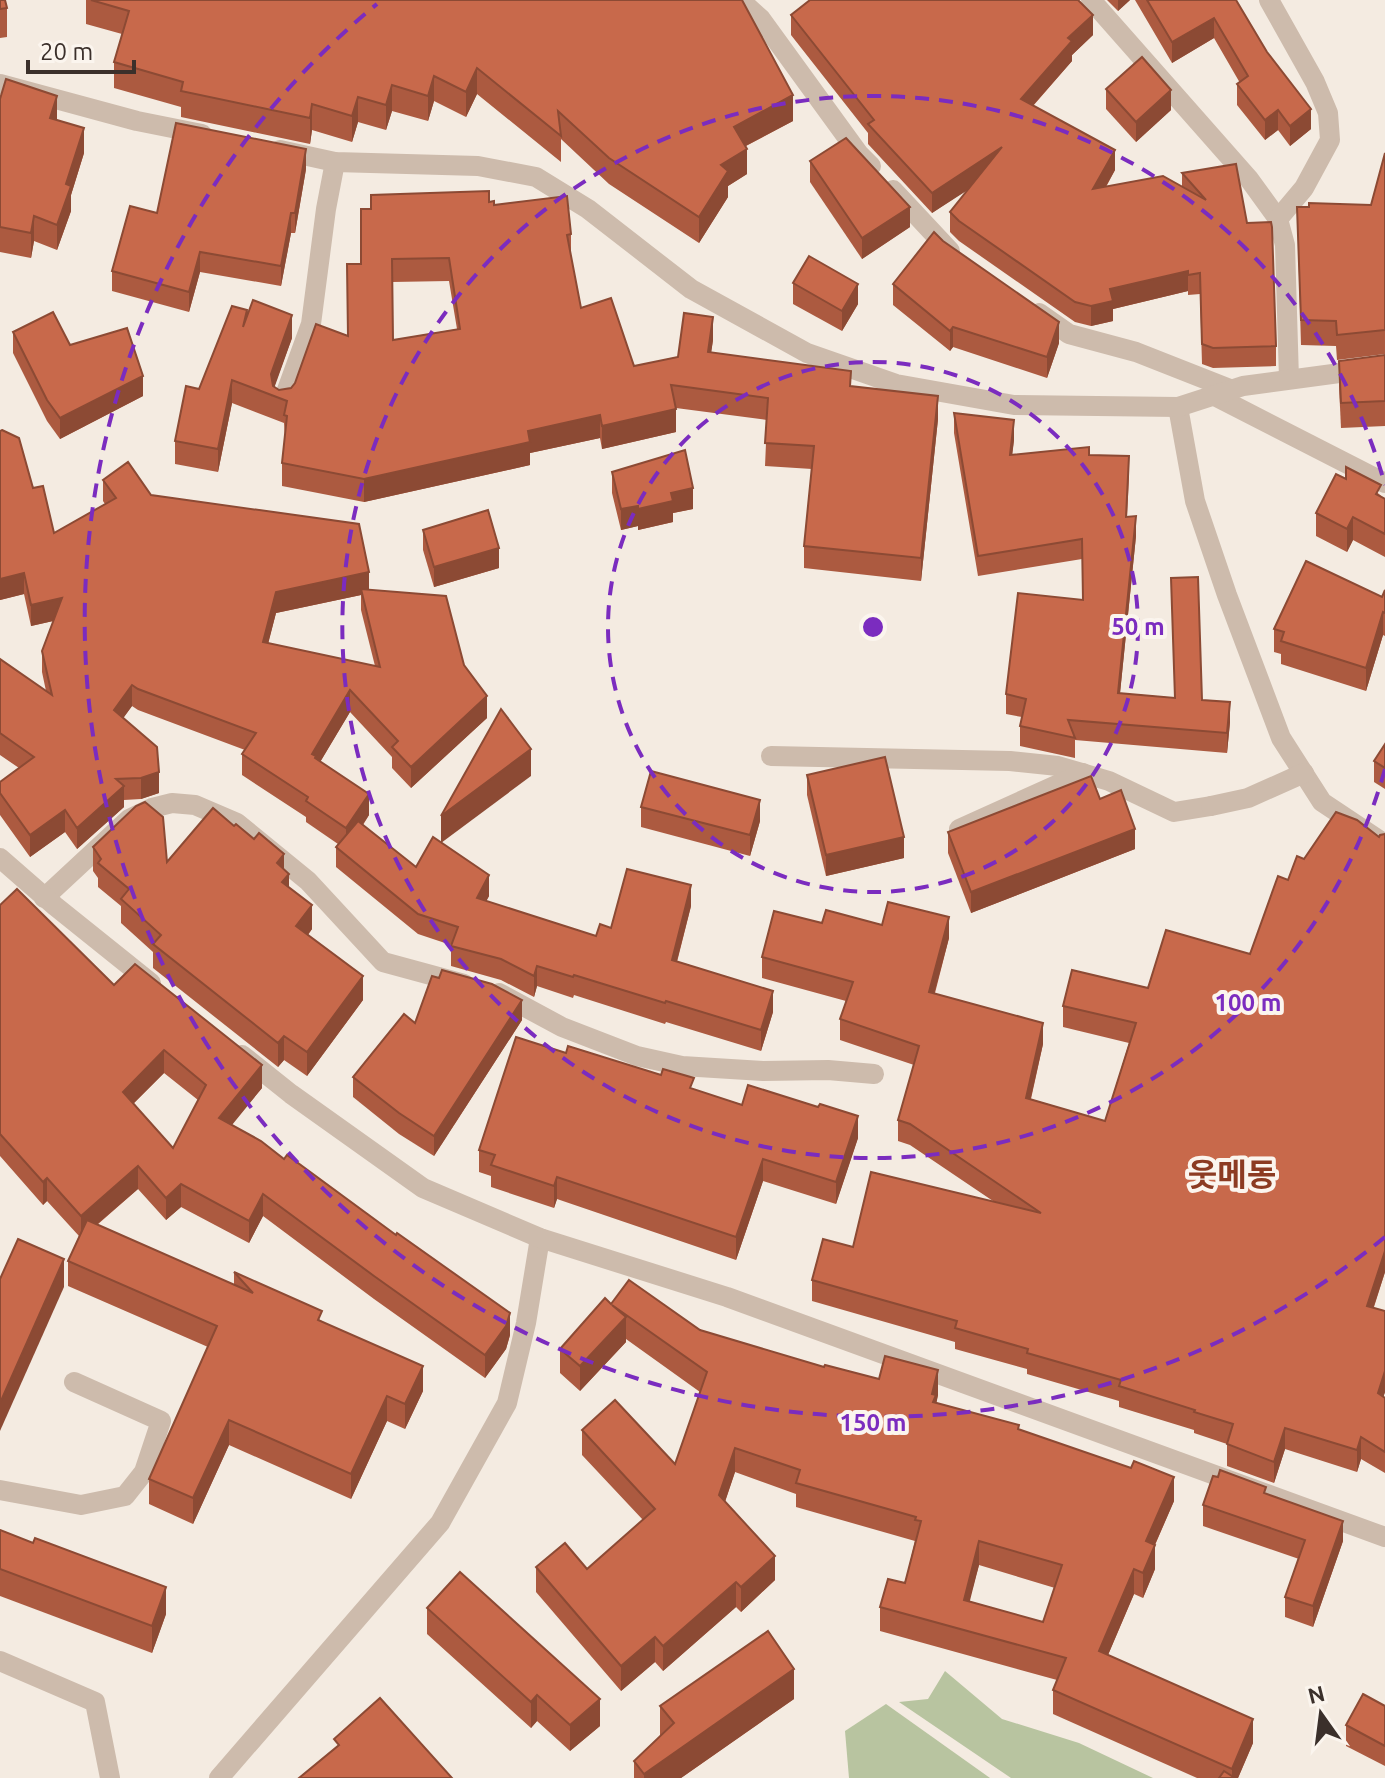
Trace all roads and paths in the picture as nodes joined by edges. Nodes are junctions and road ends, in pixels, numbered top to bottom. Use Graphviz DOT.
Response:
graph roads {
  1 [pos="740,0"];
  2 [pos="1091,0"];
  3 [pos="1269,0"];
  4 [pos="0,84"];
  5 [pos="214,137"];
  6 [pos="259,146"];
  7 [pos="335,162"];
  8 [pos="1278,219"];
  9 [pos="962,259"];
  10 [pos="1021,301"];
  11 [pos="1385,367"];
  12 [pos="1289,379"];
  13 [pos="1222,392"];
  14 [pos="283,401"];
  15 [pos="1178,407"];
  16 [pos="1385,483"];
  17 [pos="771,756"];
  18 [pos="1083,773"];
  19 [pos="1304,773"];
  20 [pos="949,833"];
  21 [pos="1385,844"];
  22 [pos="0,858"];
  23 [pos="44,898"];
  24 [pos="167,995"];
  25 [pos="229,1044"];
  26 [pos="874,1074"];
  27 [pos="540,1238"];
  28 [pos="74,1382"];
  29 [pos="0,1490"];
  30 [pos="1385,1537"];
  31 [pos="0,1661"];
  32 [pos="110,1778"];
  33 [pos="219,1778"];
  1 -- 9 [label="street"];
  2 -- 8 [label="street"];
  3 -- 8 [label="street"];
  4 -- 5 [label="street"];
  6 -- 7 [label="street"];
  7 -- 14 [label="street"];
  7 -- 15 [label="street"];
  8 -- 12 [label="street"];
  10 -- 13 [label="street"];
  11 -- 12 [label="street"];
  12 -- 13 [label="street"];
  13 -- 15 [label="street"];
  13 -- 16 [label="street"];
  15 -- 19 [label="street"];
  17 -- 18 [label="street"];
  18 -- 19 [label="street"];
  18 -- 20 [label="street"];
  19 -- 21 [label="street"];
  22 -- 23 [label="street"];
  23 -- 24 [label="street"];
  23 -- 26 [label="street"];
  25 -- 27 [label="street"];
  27 -- 30 [label="street"];
  27 -- 33 [label="street"];
  28 -- 29 [label="street"];
  31 -- 32 [label="street"];
}
